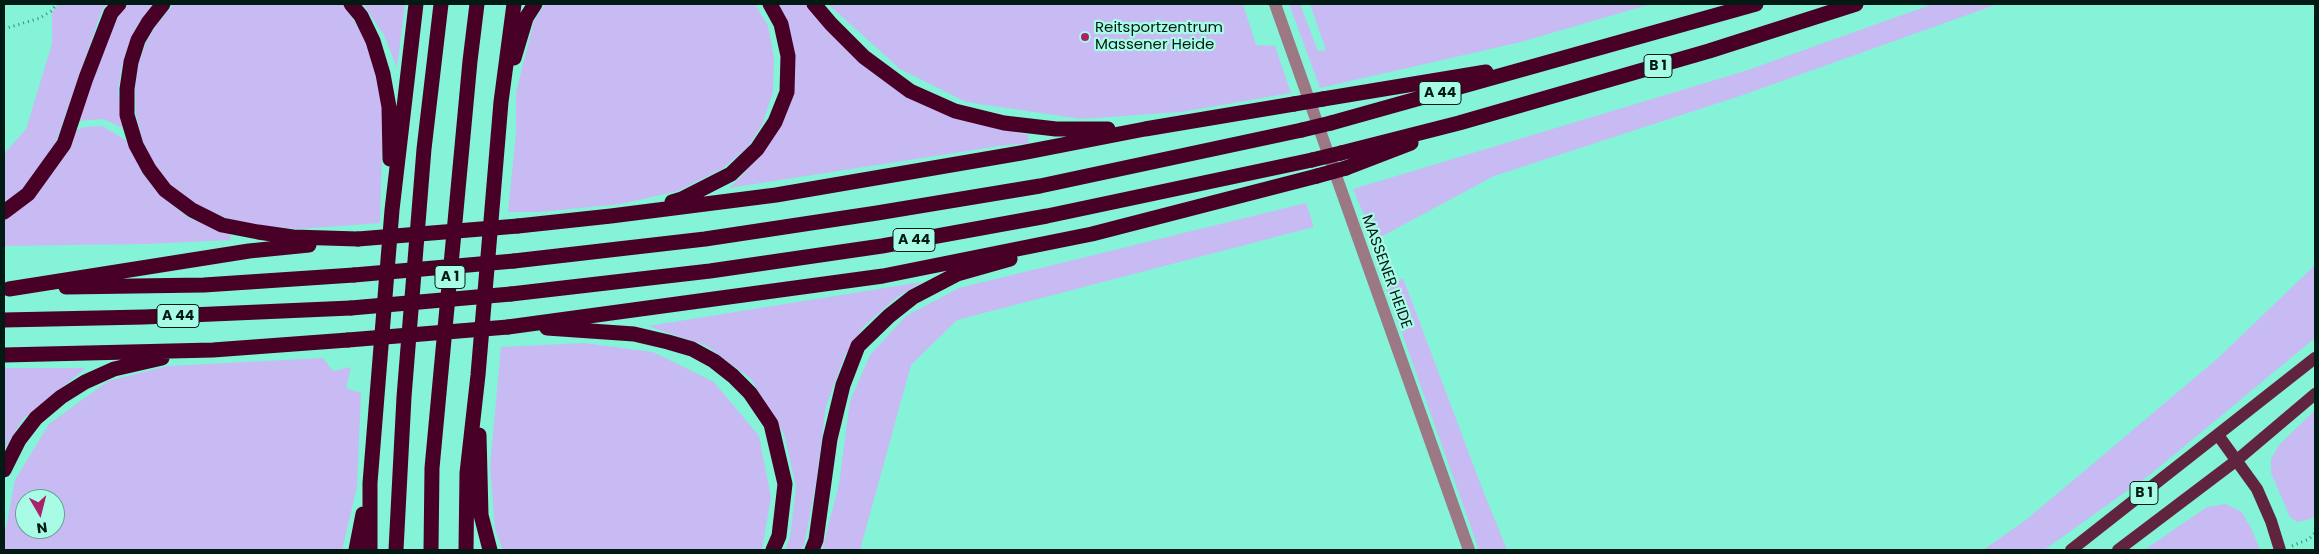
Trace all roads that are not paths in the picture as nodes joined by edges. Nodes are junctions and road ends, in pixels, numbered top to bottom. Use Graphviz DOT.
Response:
graph roads {
  1 [pos="119,4"];
  2 [pos="163,4"];
  3 [pos="351,4"];
  4 [pos="416,4"];
  5 [pos="441,4"];
  6 [pos="477,4"];
  7 [pos="514,4"];
  8 [pos="535,4"];
  9 [pos="770,4"];
  10 [pos="814,4"];
  11 [pos="1275,4"];
  12 [pos="1756,4"];
  13 [pos="1856,4"];
  14 [pos="1549,63"];
  15 [pos="501,102"];
  16 [pos="1459,123"];
  17 [pos="1145,129"];
  18 [pos="392,210"];
  19 [pos="4,212"];
  20 [pos="611,216"];
  21 [pos="1092,234"];
  22 [pos="358,240"];
  23 [pos="6,289"];
  24 [pos="4,320"];
  25 [pos="508,327"];
  26 [pos="213,350"];
  27 [pos="4,355"];
  28 [pos="2315,358"];
  29 [pos="478,375"];
  30 [pos="2315,394"];
  31 [pos="2218,435"];
  32 [pos="2237,460"];
  33 [pos="4,470"];
  34 [pos="370,483"];
  35 [pos="356,550"];
  36 [pos="370,550"];
  37 [pos="396,550"];
  38 [pos="432,550"];
  39 [pos="466,550"];
  40 [pos="490,550"];
  41 [pos="773,550"];
  42 [pos="812,550"];
  43 [pos="1469,550"];
  44 [pos="2071,550"];
  45 [pos="2118,550"];
  46 [pos="2282,550"];
  1 -- 19 [label="highway"];
  2 -- 22 [label="highway"];
  3 -- 18 [label="highway"];
  4 -- 18 [label="highway"];
  5 -- 37 [label="highway, A 1"];
  6 -- 38 [label="highway, A 1"];
  7 -- 15 [label="highway"];
  8 -- 15 [label="highway"];
  9 -- 20 [label="highway"];
  10 -- 17 [label="highway"];
  11 -- 43 [label="street, MASSENER HEIDE"];
  12 -- 14 [label="highway, B 1"];
  13 -- 16 [label="highway, B 1"];
  14 -- 17 [label="highway, bridge"];
  14 -- 23 [label="highway, A 44, bridge"];
  15 -- 29 [label="highway"];
  16 -- 21 [label="highway, bridge"];
  16 -- 24 [label="highway, A 44, bridge"];
  17 -- 20 [label="highway"];
  18 -- 34 [label="highway"];
  20 -- 22 [label="highway, bridge"];
  21 -- 25 [label="highway"];
  21 -- 42 [label="highway"];
  22 -- 23 [label="highway"];
  25 -- 26 [label="highway, bridge"];
  25 -- 41 [label="highway"];
  26 -- 27 [label="highway"];
  26 -- 33 [label="highway"];
  28 -- 31 [label="main road"];
  29 -- 39 [label="highway"];
  29 -- 40 [label="highway"];
  30 -- 32 [label="main road"];
  31 -- 32 [label="main road"];
  31 -- 44 [label="main road, B 1"];
  32 -- 45 [label="main road, B 1"];
  32 -- 46 [label="main road"];
  34 -- 35 [label="highway"];
  34 -- 36 [label="highway"];
}
